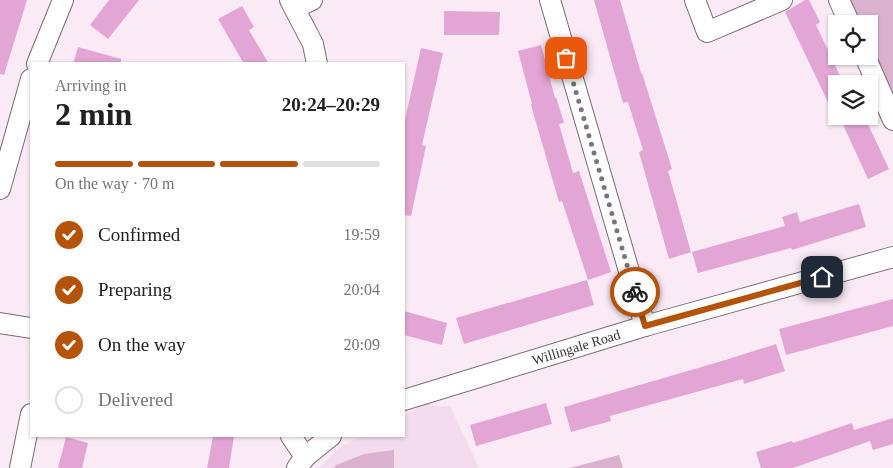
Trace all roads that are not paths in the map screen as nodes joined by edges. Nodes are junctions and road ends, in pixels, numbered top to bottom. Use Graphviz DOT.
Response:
graph roads {
  1 [pos="63,0"];
  2 [pos="550,0"];
  3 [pos="695,0"];
  4 [pos="782,0"];
  5 [pos="839,0"];
  6 [pos="299,3"];
  7 [pos="846,15"];
  8 [pos="38,62"];
  9 [pos="316,62"];
  10 [pos="869,65"];
  11 [pos="30,83"];
  12 [pos="893,120"];
  13 [pos="0,189"];
  14 [pos="893,257"];
  15 [pos="0,323"];
  16 [pos="645,326"];
  17 [pos="30,328"];
  18 [pos="405,400"];
  19 [pos="30,419"];
  20 [pos="291,437"];
  21 [pos="330,437"];
  22 [pos="301,462"];
  23 [pos="20,468"];
  1 -- 8 [label="street"];
  2 -- 16 [label="street"];
  3 -- 4 [label="street"];
  5 -- 7 [label="street"];
  6 -- 9 [label="street"];
  10 -- 12 [label="street"];
  11 -- 13 [label="street"];
  14 -- 16 [label="street, Willingale Road"];
  15 -- 17 [label="street"];
  16 -- 18 [label="street, Willingale Road"];
  19 -- 23 [label="street"];
  20 -- 22 [label="street"];
  21 -- 22 [label="street"];
}
